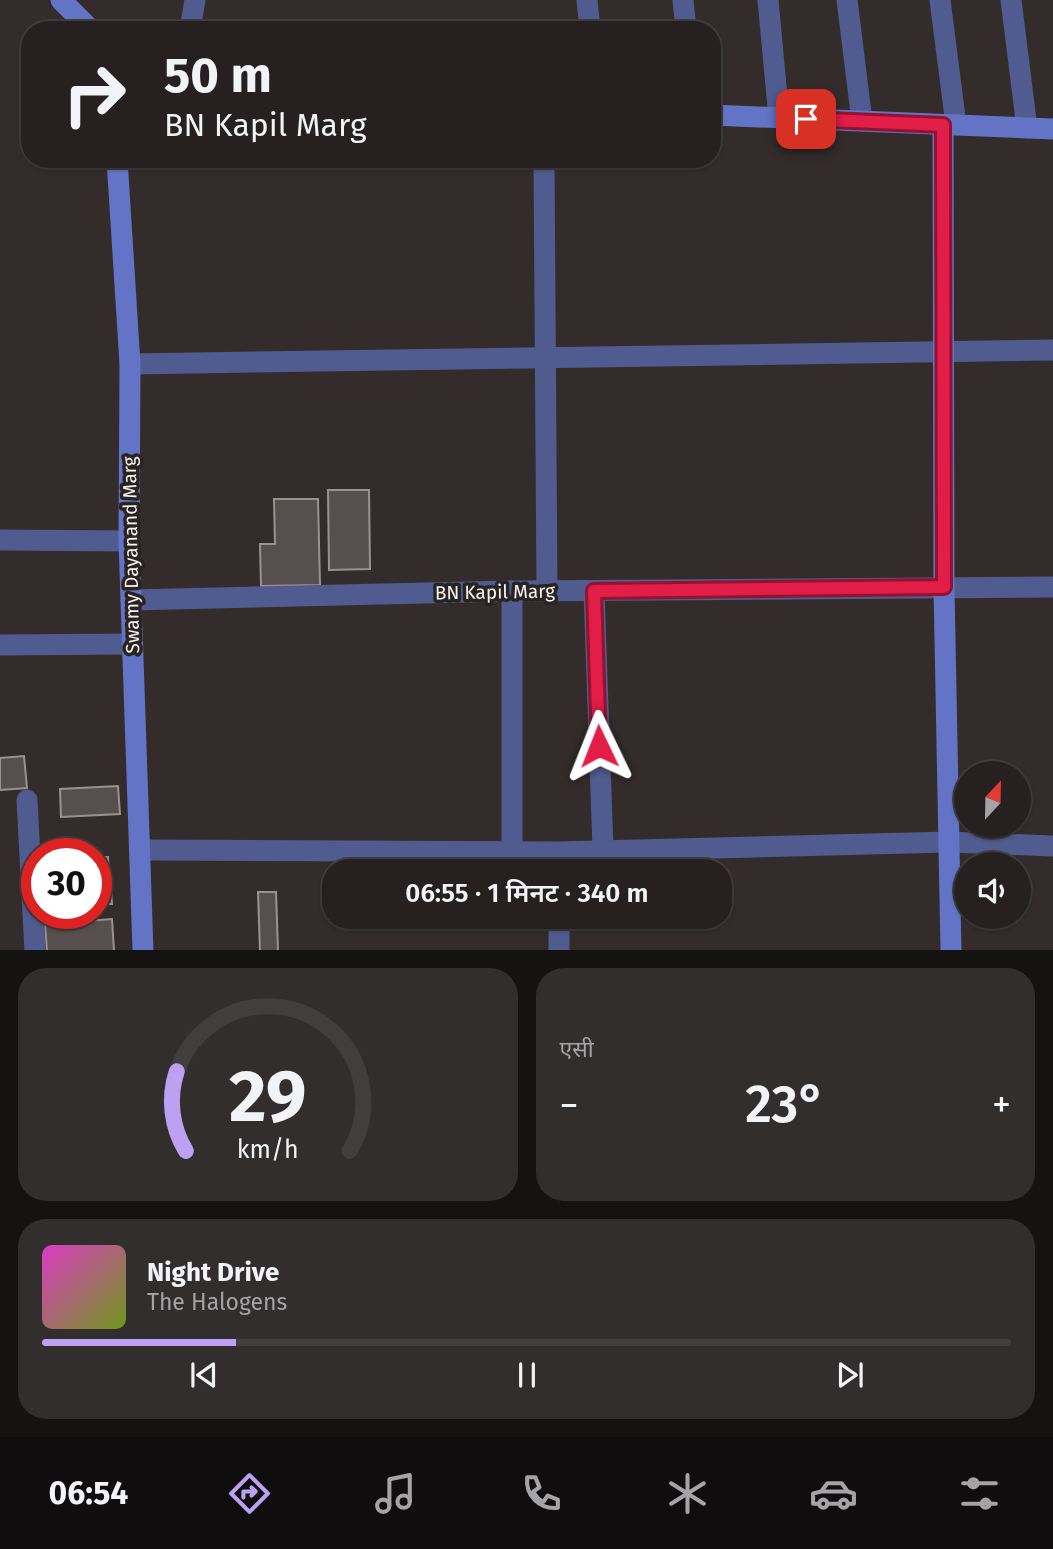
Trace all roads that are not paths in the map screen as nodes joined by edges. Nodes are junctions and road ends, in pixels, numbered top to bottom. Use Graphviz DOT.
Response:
graph roads {
  1 [pos="61,0"];
  2 [pos="79,0"];
  3 [pos="195,0"];
  4 [pos="587,0"];
  5 [pos="682,0"];
  6 [pos="768,0"];
  7 [pos="847,0"];
  8 [pos="940,0"];
  9 [pos="1011,0"];
  10 [pos="83,21"];
  11 [pos="86,21"];
  12 [pos="192,21"];
  13 [pos="589,21"];
  14 [pos="685,21"];
  15 [pos="721,115"];
  16 [pos="779,118"];
  17 [pos="862,121"];
  18 [pos="949,125"];
  19 [pos="1027,128"];
  20 [pos="1053,129"];
  21 [pos="118,168"];
  22 [pos="544,168"];
  23 [pos="1053,350"];
  24 [pos="943,352"];
  25 [pos="544,360"];
  26 [pos="130,364"];
  27 [pos="0,540"];
  28 [pos="129,541"];
  29 [pos="944,587"];
  30 [pos="1053,587"];
  31 [pos="512,591"];
  32 [pos="594,591"];
  33 [pos="547,592"];
  34 [pos="131,600"];
  35 [pos="132,643"];
  36 [pos="0,645"];
  37 [pos="27,800"];
  38 [pos="949,842"];
  39 [pos="1053,846"];
  40 [pos="603,849"];
  41 [pos="140,850"];
  42 [pos="512,851"];
  43 [pos="546,859"];
  44 [pos="569,859"];
  45 [pos="559,929"];
  46 [pos="35,950"];
  47 [pos="143,950"];
  48 [pos="559,950"];
  49 [pos="951,950"];
  1 -- 10 [label="street"];
  2 -- 11 [label="street"];
  3 -- 12 [label="street"];
  4 -- 13 [label="street"];
  5 -- 14 [label="street"];
  6 -- 16 [label="street"];
  7 -- 17 [label="street"];
  8 -- 18 [label="street"];
  9 -- 19 [label="street"];
  15 -- 16 [label="street"];
  16 -- 17 [label="street"];
  17 -- 18 [label="street"];
  18 -- 19 [label="street"];
  18 -- 24 [label="street"];
  19 -- 20 [label="street"];
  21 -- 26 [label="street, Swamy Dayanand Marg"];
  22 -- 25 [label="street"];
  23 -- 24 [label="street"];
  24 -- 25 [label="street"];
  24 -- 29 [label="street"];
  25 -- 26 [label="street"];
  25 -- 33 [label="street"];
  26 -- 28 [label="street, Swamy Dayanand Marg"];
  27 -- 28 [label="street"];
  28 -- 34 [label="street, Swamy Dayanand Marg"];
  29 -- 30 [label="street, BN Kapil Marg"];
  29 -- 32 [label="street, BN Kapil Marg"];
  29 -- 38 [label="street"];
  31 -- 33 [label="street, BN Kapil Marg"];
  31 -- 34 [label="street, BN Kapil Marg"];
  31 -- 42 [label="street"];
  32 -- 33 [label="street, BN Kapil Marg"];
  32 -- 40 [label="street"];
  34 -- 35 [label="street, Swamy Dayanand Marg"];
  35 -- 36 [label="street"];
  35 -- 41 [label="street, Swamy Dayanand Marg"];
  37 -- 46 [label="street"];
  38 -- 39 [label="street"];
  38 -- 40 [label="street"];
  38 -- 49 [label="street"];
  40 -- 44 [label="street"];
  41 -- 42 [label="street"];
  41 -- 47 [label="street, Swamy Dayanand Marg"];
  42 -- 43 [label="street"];
  45 -- 48 [label="street"];
}
